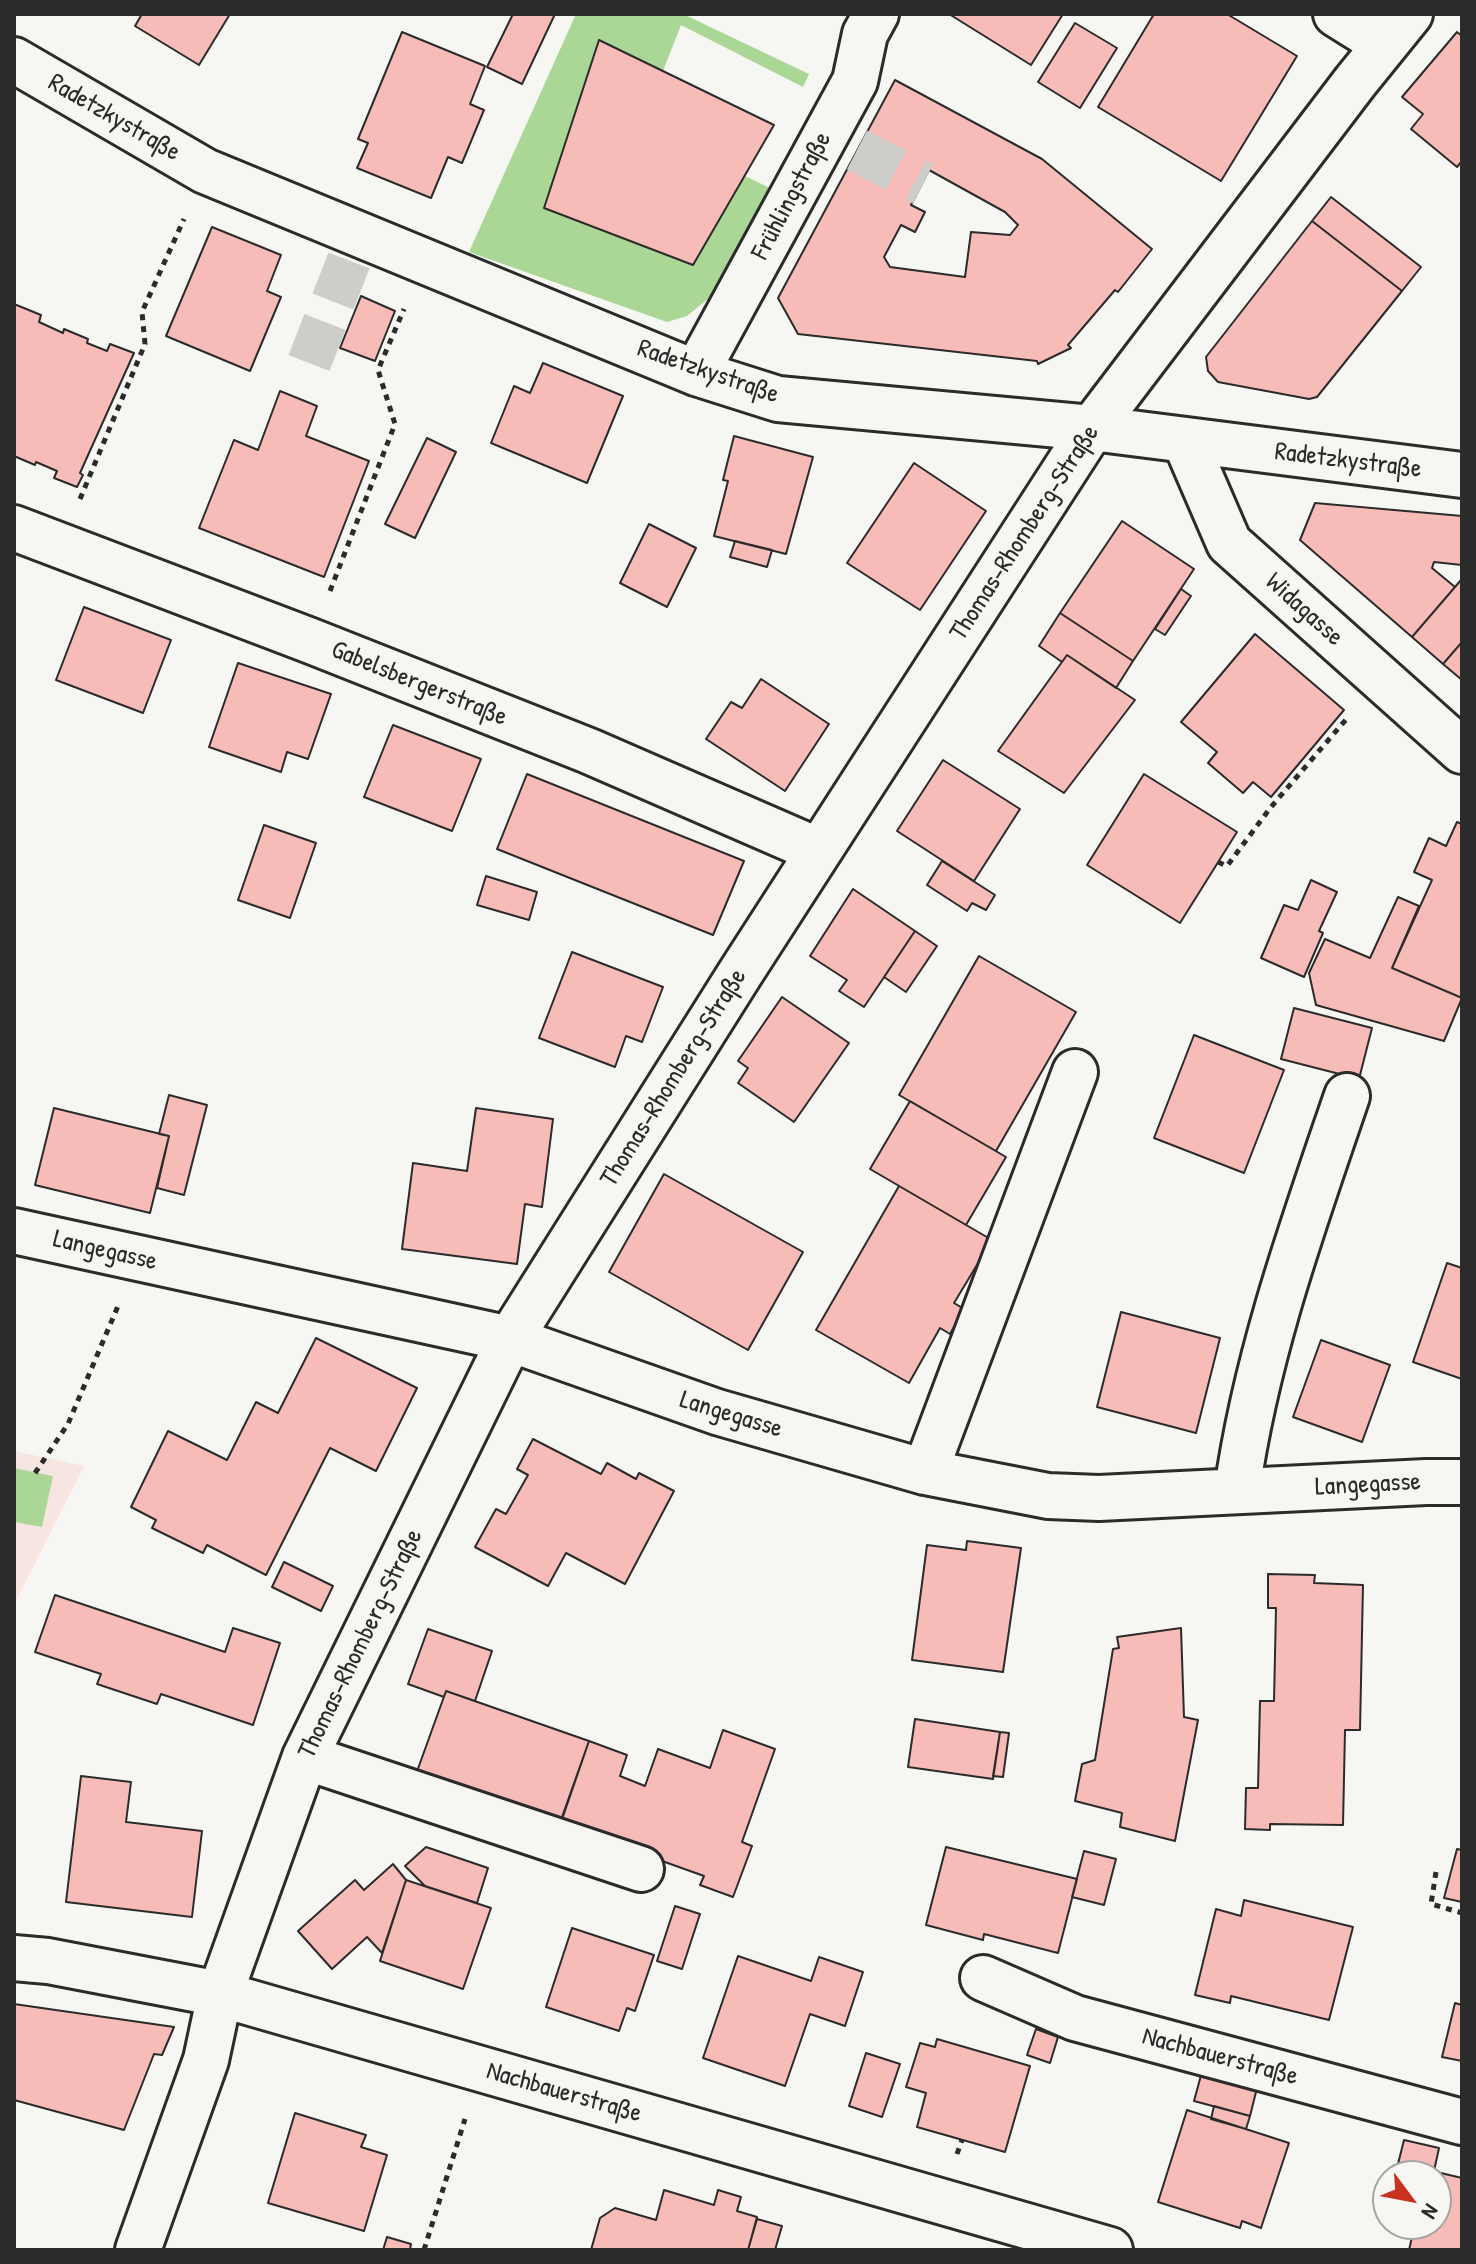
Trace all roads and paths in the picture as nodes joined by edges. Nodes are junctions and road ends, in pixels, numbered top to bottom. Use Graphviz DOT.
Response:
graph roads {
  1 [pos="876,14"];
  2 [pos="1336,14"];
  3 [pos="1397,29"];
  4 [pos="14,60"];
  5 [pos="205,171"];
  6 [pos="389,346"];
  7 [pos="696,373"];
  8 [pos="1092,428"];
  9 [pos="1185,441"];
  10 [pos="1462,475"];
  11 [pos="14,528"];
  12 [pos="60,546"];
  13 [pos="311,641"];
  14 [pos="1381,678"];
  15 [pos="1462,751"];
  16 [pos="819,851"];
  17 [pos="1218,862"];
  18 [pos="1075,1072"];
  19 [pos="1347,1096"];
  20 [pos="14,1231"];
  21 [pos="129,1257"];
  22 [pos="510,1339"];
  23 [pos="925,1472"];
  24 [pos="35,1473"];
  25 [pos="1462,1482"];
  26 [pos="1237,1491"];
  27 [pos="305,1757"];
  28 [pos="641,1869"];
  29 [pos="1436,1872"];
  30 [pos="1462,1913"];
  31 [pos="14,1958"];
  32 [pos="983,1978"];
  33 [pos="220,1994"];
  34 [pos="481,2068"];
  35 [pos="1462,2122"];
  36 [pos="138,2250"];
  37 [pos="424,2250"];
  38 [pos="1110,2250"];
  1 -- 7 [label="street, Frühlingstraße"];
  2 -- 3 [label="street"];
  3 -- 8 [label="street, Thomas-Rhomberg-Straße"];
  4 -- 5 [label="street, Radetzkystraße"];
  5 -- 7 [label="street, Radetzkystraße"];
  5 -- 12 [label="path"];
  6 -- 13 [label="path"];
  7 -- 8 [label="street, Radetzkystraße"];
  8 -- 9 [label="street, Radetzkystraße"];
  8 -- 16 [label="street, Thomas-Rhomberg-Straße"];
  9 -- 10 [label="street, Radetzkystraße"];
  9 -- 14 [label="street, Widagasse"];
  11 -- 12 [label="street, Gabelsbergerstraße"];
  12 -- 13 [label="street, Gabelsbergerstraße"];
  13 -- 16 [label="street, Gabelsbergerstraße"];
  14 -- 15 [label="street, Widagasse"];
  14 -- 17 [label="path"];
  16 -- 22 [label="street, Thomas-Rhomberg-Straße"];
  18 -- 23 [label="street"];
  19 -- 26 [label="street"];
  20 -- 21 [label="street, Langegasse"];
  21 -- 22 [label="street, Langegasse"];
  21 -- 24 [label="path"];
  22 -- 23 [label="street, Langegasse"];
  22 -- 27 [label="street, Thomas-Rhomberg-Straße"];
  23 -- 26 [label="street, Langegasse"];
  25 -- 26 [label="street, Langegasse"];
  27 -- 28 [label="street"];
  27 -- 33 [label="street, Thomas-Rhomberg-Straße"];
  29 -- 30 [label="path"];
  31 -- 33 [label="street, Nachbauerstraße"];
  32 -- 35 [label="street, Nachbauerstraße"];
  33 -- 34 [label="street, Nachbauerstraße"];
  33 -- 36 [label="street, Thomas-Rhomberg-Straße"];
  34 -- 37 [label="path"];
  34 -- 38 [label="street, Nachbauerstraße"];
}
